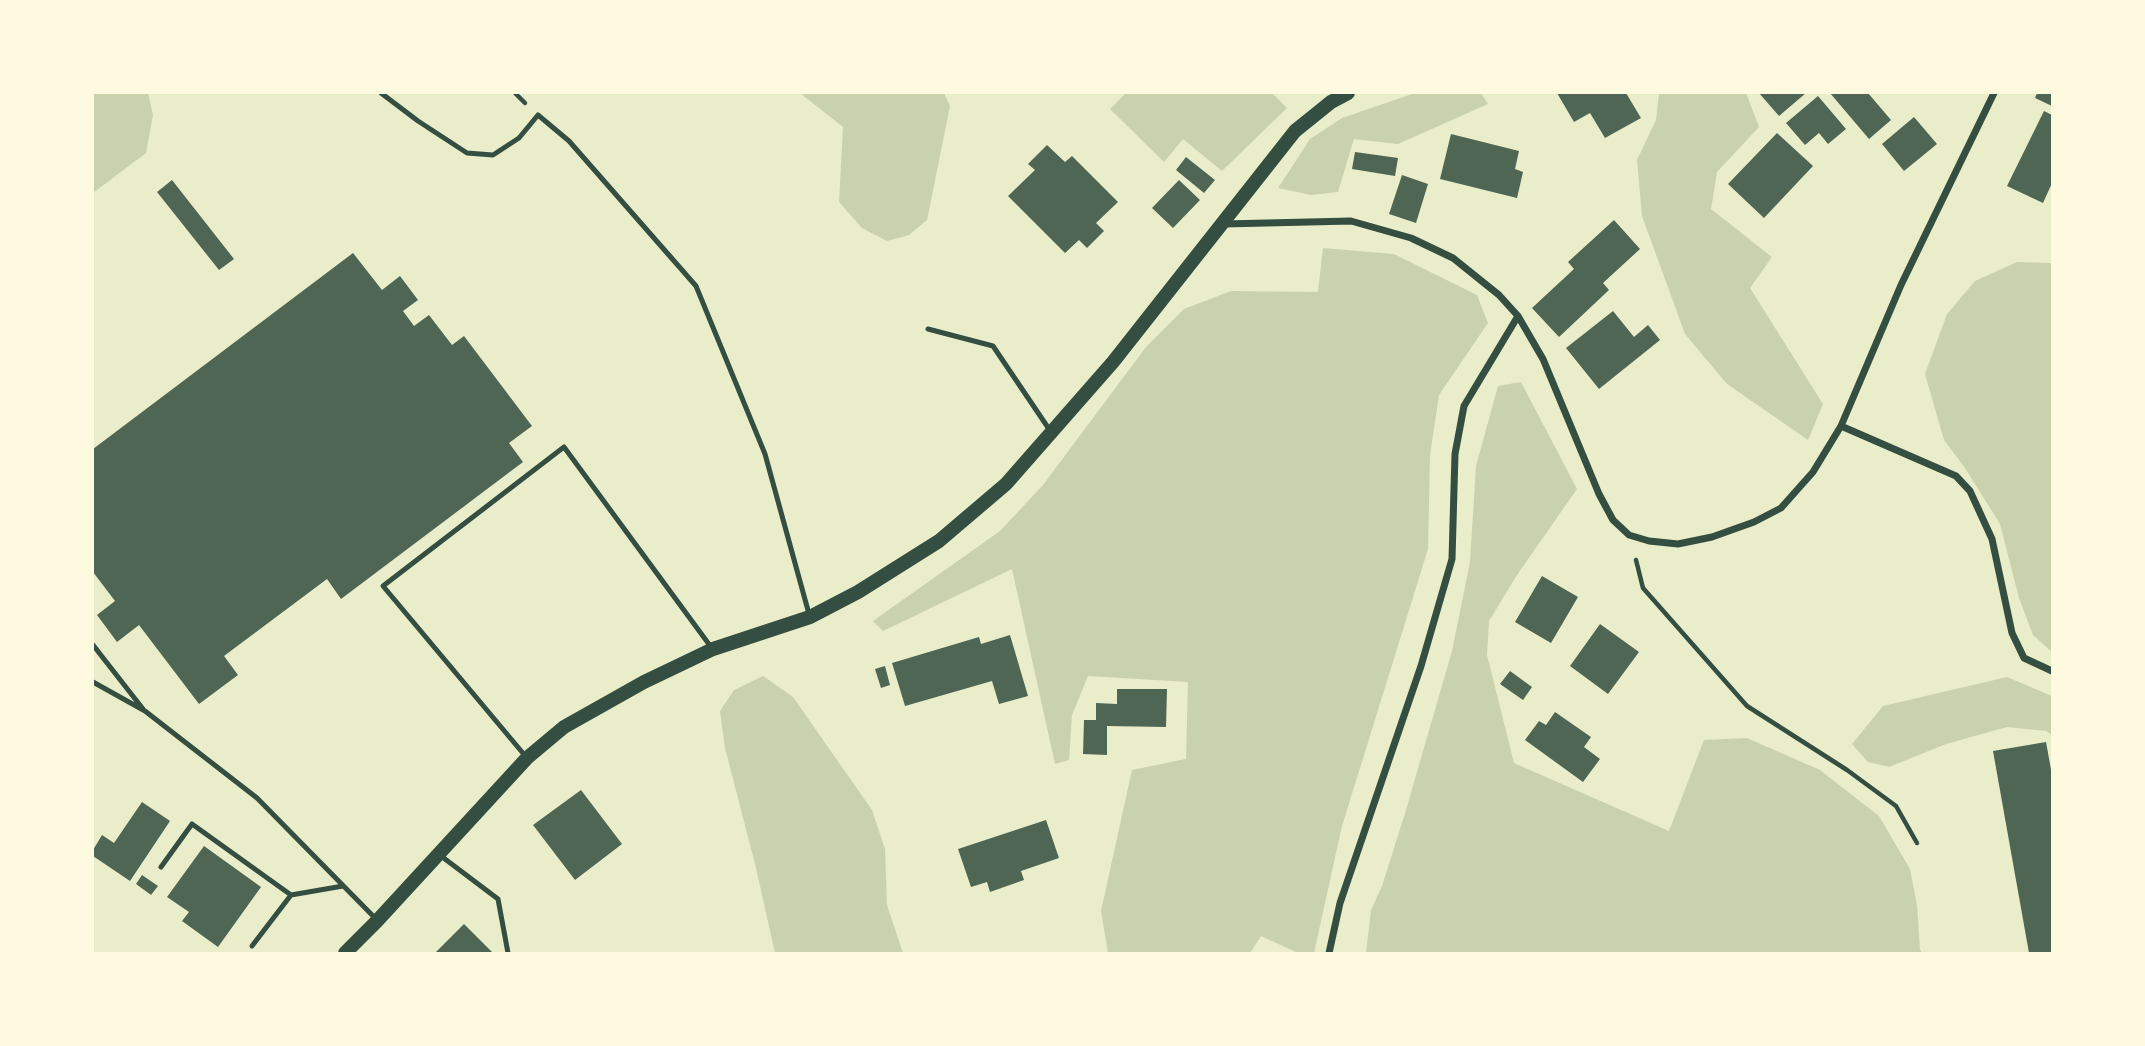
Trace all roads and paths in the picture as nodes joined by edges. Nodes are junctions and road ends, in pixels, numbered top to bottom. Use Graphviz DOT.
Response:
graph roads {
  1 [pos="381,93"];
  2 [pos="1348,93"];
  3 [pos="1994,93"];
  4 [pos="1219,225"];
  5 [pos="1518,316"];
  6 [pos="928,329"];
  7 [pos="1841,426"];
  8 [pos="1051,432"];
  9 [pos="1629,535"];
  10 [pos="810,617"];
  11 [pos="93,645"];
  12 [pos="713,649"];
  13 [pos="2052,671"];
  14 [pos="93,682"];
  15 [pos="145,711"];
  16 [pos="527,758"];
  17 [pos="1917,843"];
  18 [pos="439,854"];
  19 [pos="161,867"];
  20 [pos="343,886"];
  21 [pos="291,895"];
  22 [pos="377,921"];
  23 [pos="252,946"];
  24 [pos="345,953"];
  25 [pos="508,953"];
  26 [pos="1329,953"];
  1 -- 10 [label="lane"];
  2 -- 4 [label="main road"];
  3 -- 7 [label="street"];
  4 -- 5 [label="street"];
  4 -- 8 [label="main road"];
  5 -- 9 [label="street"];
  5 -- 26 [label="street"];
  6 -- 8 [label="lane"];
  7 -- 9 [label="street"];
  7 -- 13 [label="street"];
  8 -- 10 [label="main road"];
  9 -- 17 [label="path"];
  10 -- 12 [label="main road"];
  11 -- 15 [label="lane"];
  12 -- 16 [label="main road"];
  12 -- 16 [label="lane"];
  14 -- 15 [label="lane"];
  15 -- 20 [label="lane"];
  16 -- 18 [label="main road"];
  18 -- 22 [label="main road"];
  18 -- 25 [label="lane"];
  19 -- 21 [label="lane"];
  20 -- 21 [label="lane"];
  20 -- 22 [label="lane"];
  21 -- 23 [label="lane"];
  22 -- 24 [label="main road"];
}
